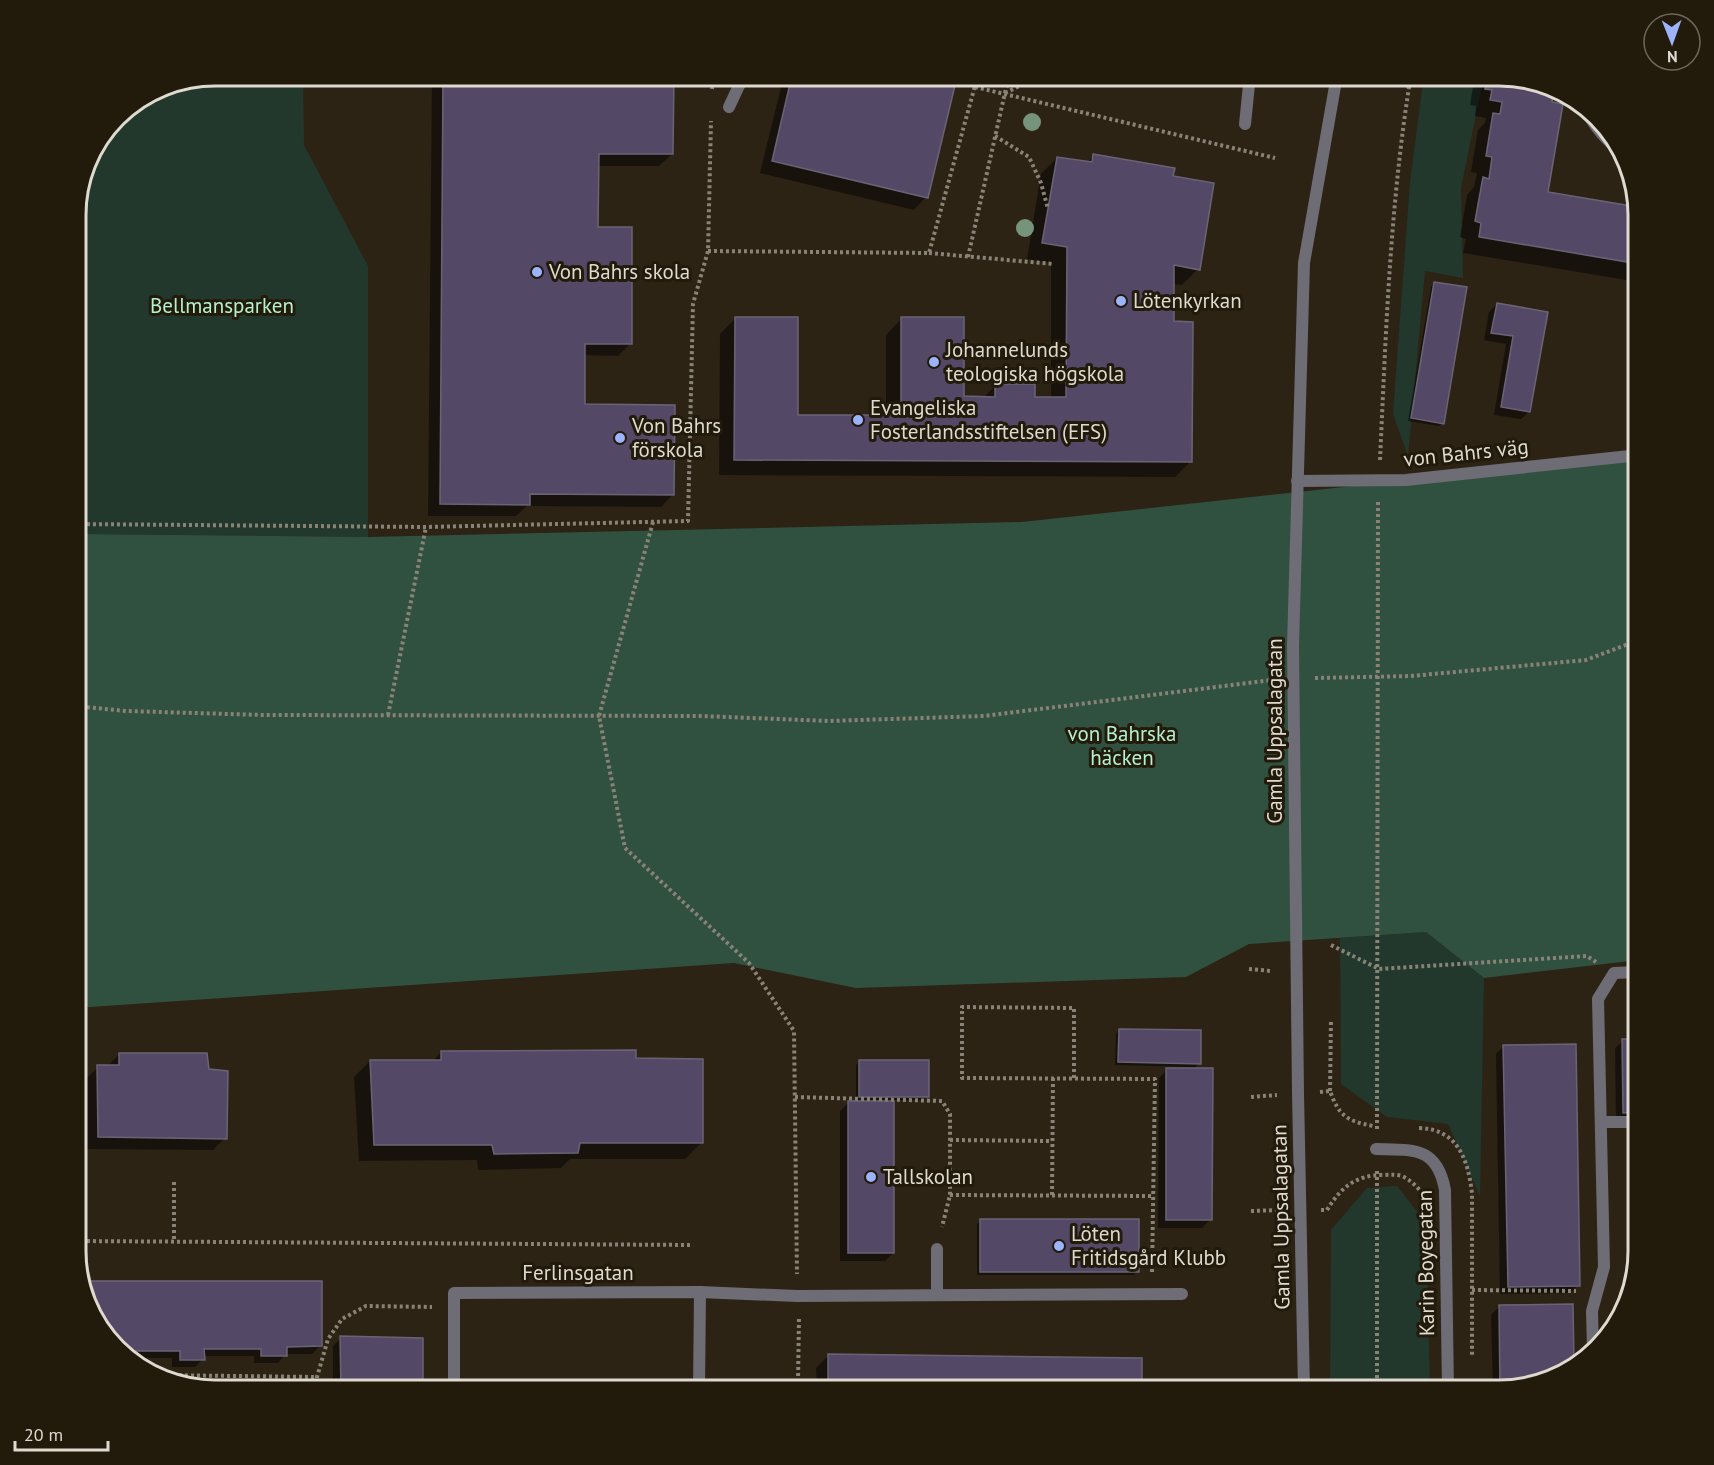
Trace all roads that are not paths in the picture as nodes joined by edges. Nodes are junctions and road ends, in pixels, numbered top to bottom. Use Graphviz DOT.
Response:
graph roads {
  1 [pos="1249,85"];
  2 [pos="1334,85"];
  3 [pos="739,86"];
  4 [pos="729,107"];
  5 [pos="1245,124"];
  6 [pos="1628,455"];
  7 [pos="1297,481"];
  8 [pos="1628,972"];
  9 [pos="1601,1122"];
  10 [pos="1628,1122"];
  11 [pos="1376,1149"];
  12 [pos="937,1249"];
  13 [pos="700,1292"];
  14 [pos="1182,1294"];
  15 [pos="937,1295"];
  16 [pos="1593,1338"];
  17 [pos="454,1380"];
  18 [pos="699,1380"];
  19 [pos="1304,1380"];
  20 [pos="1448,1380"];
  1 -- 5 [label="street"];
  2 -- 7 [label="street, Gamla Uppsalagatan"];
  3 -- 4 [label="street"];
  6 -- 7 [label="street, von Bahrs väg"];
  7 -- 19 [label="street, Gamla Uppsalagatan"];
  8 -- 9 [label="street"];
  9 -- 10 [label="street"];
  9 -- 16 [label="street"];
  11 -- 20 [label="street, Karin Boyegatan"];
  12 -- 15 [label="street"];
  13 -- 15 [label="street"];
  13 -- 17 [label="street, Ferlinsgatan"];
  13 -- 18 [label="street"];
  14 -- 15 [label="street"];
}
